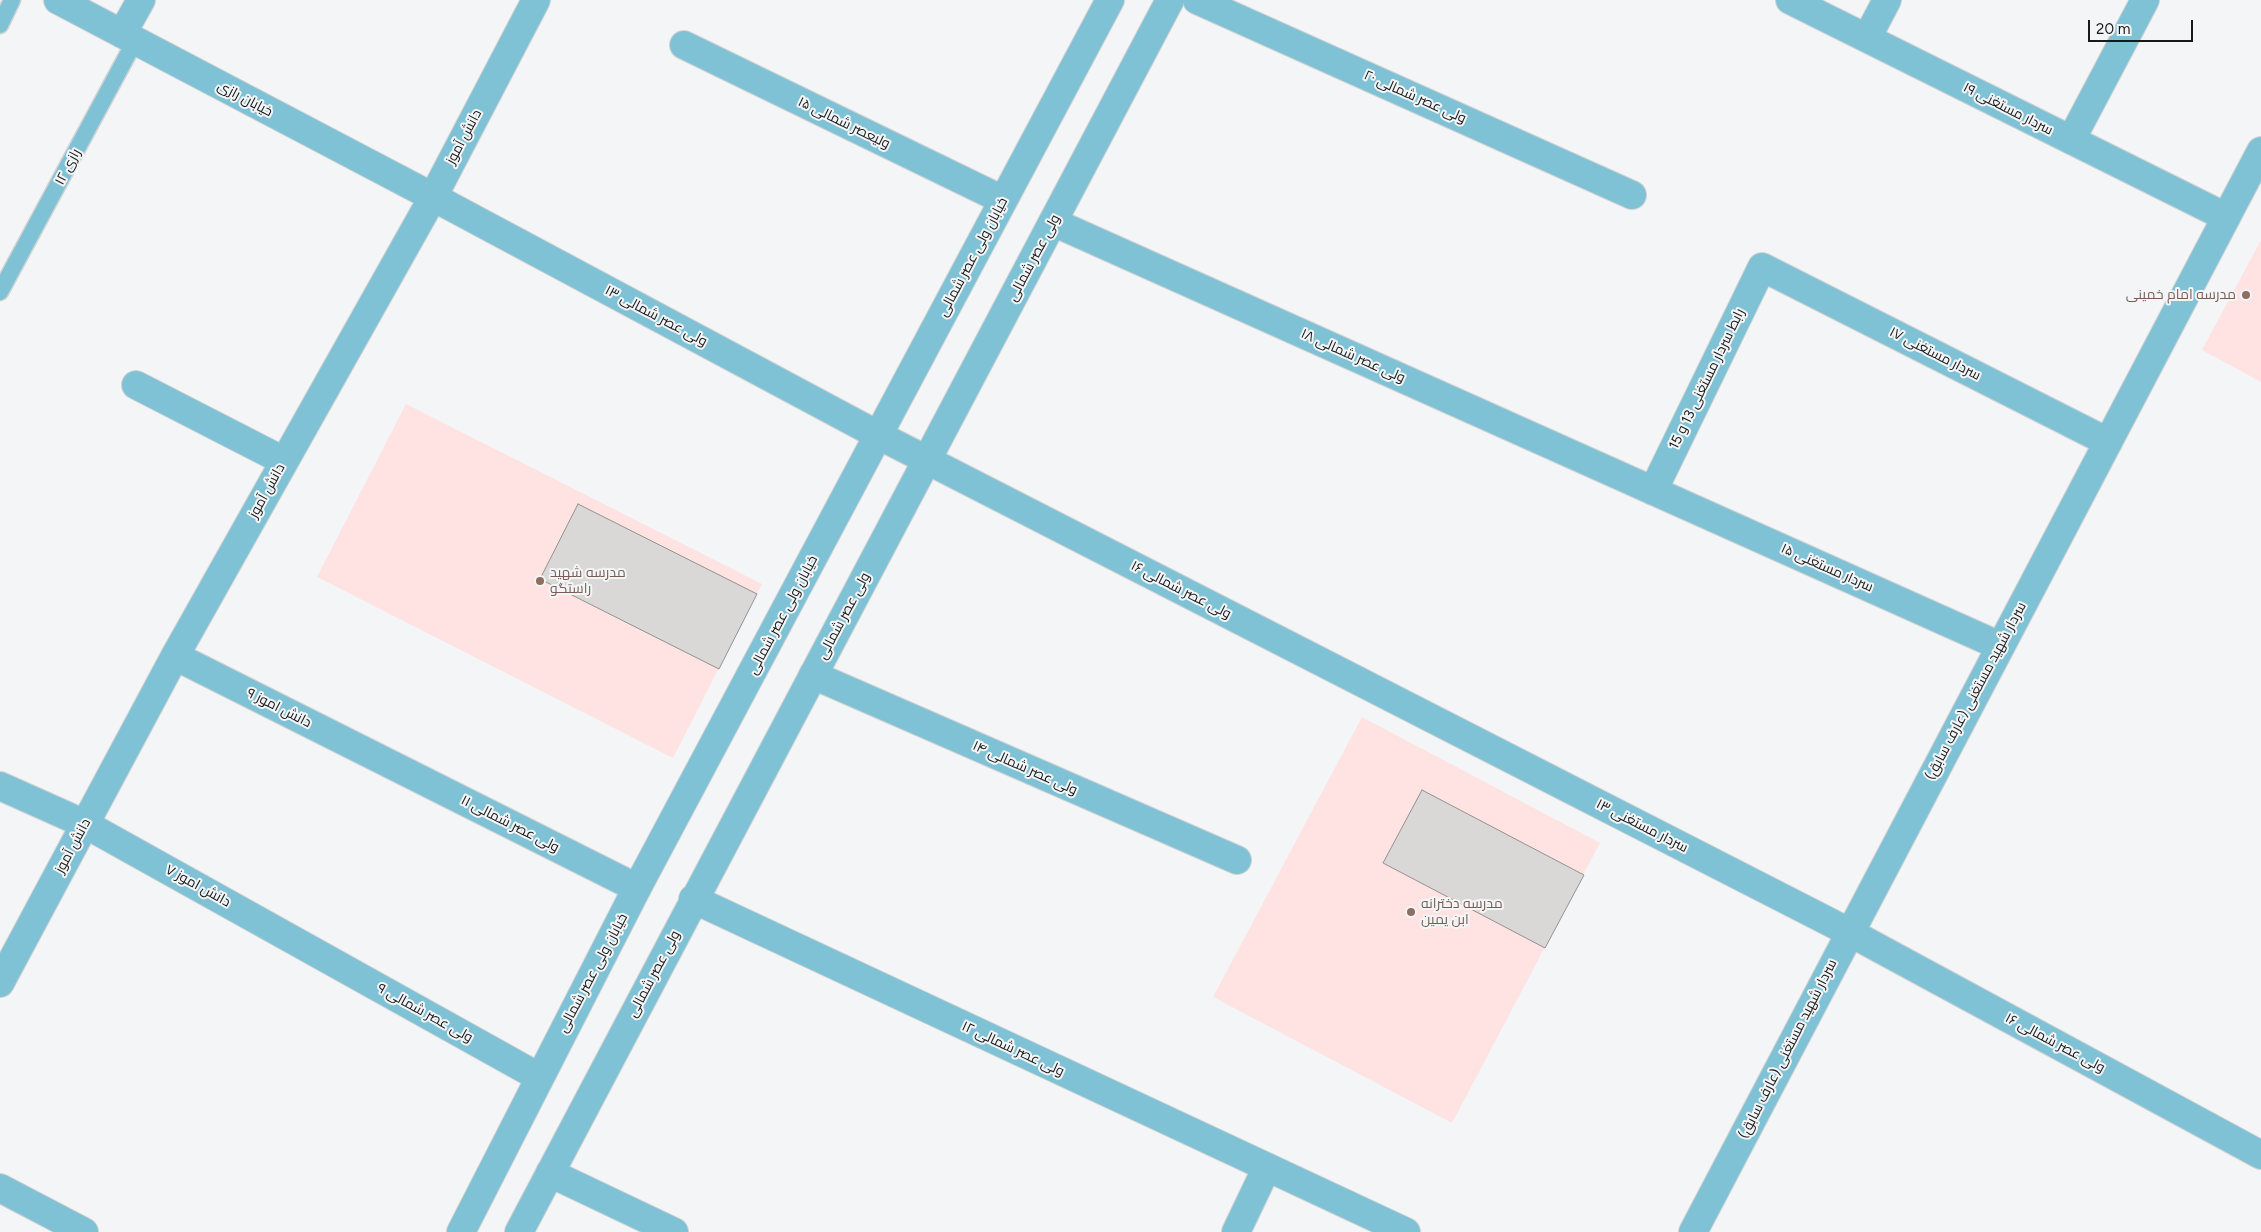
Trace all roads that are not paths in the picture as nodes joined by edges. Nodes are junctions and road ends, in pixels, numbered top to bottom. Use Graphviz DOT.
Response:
graph roads {
  1 [pos="12,0"];
  2 [pos="58,0"];
  3 [pos="141,0"];
  4 [pos="536,0"];
  5 [pos="1110,0"];
  6 [pos="1170,0"];
  7 [pos="1197,0"];
  8 [pos="1790,0"];
  9 [pos="1887,0"];
  10 [pos="2144,0"];
  11 [pos="0,25"];
  12 [pos="129,38"];
  13 [pos="1867,38"];
  14 [pos="684,45"];
  15 [pos="2071,140"];
  16 [pos="2261,151"];
  17 [pos="1632,195"];
  18 [pos="433,197"];
  19 [pos="1003,200"];
  20 [pos="2226,217"];
  21 [pos="1053,222"];
  22 [pos="1762,267"];
  23 [pos="0,292"];
  24 [pos="136,385"];
  25 [pos="878,435"];
  26 [pos="2108,442"];
  27 [pos="927,460"];
  28 [pos="284,461"];
  29 [pos="1653,491"];
  30 [pos="2000,646"];
  31 [pos="175,656"];
  32 [pos="813,675"];
  33 [pos="1434,720"];
  34 [pos="384,760"];
  35 [pos="0,786"];
  36 [pos="85,824"];
  37 [pos="1237,860"];
  38 [pos="637,888"];
  39 [pos="693,899"];
  40 [pos="1849,932"];
  41 [pos="311,949"];
  42 [pos="0,983"];
  43 [pos="539,1077"];
  44 [pos="2261,1155"];
  45 [pos="1267,1168"];
  46 [pos="550,1173"];
  47 [pos="0,1188"];
  48 [pos="84,1232"];
  49 [pos="460,1232"];
  50 [pos="519,1232"];
  51 [pos="674,1232"];
  52 [pos="1236,1232"];
  53 [pos="1406,1232"];
  54 [pos="1693,1232"];
  1 -- 11 [label="lane"];
  2 -- 12 [label="street, خیابان رازی"];
  3 -- 12 [label="street"];
  4 -- 18 [label="street, دانش آموز"];
  5 -- 19 [label="street, خیابان ولی عصر شمالی"];
  6 -- 21 [label="street, ولی عصر شمالی"];
  7 -- 17 [label="street, ولی عصر شمالی ۲۰"];
  8 -- 13 [label="street, سردار مستغنی ۱۹"];
  9 -- 13 [label="street"];
  10 -- 15 [label="street"];
  12 -- 18 [label="street, خیابان رازی"];
  12 -- 23 [label="lane, رازی ۱۲"];
  13 -- 15 [label="street, سردار مستغنی ۱۹"];
  14 -- 19 [label="street, ولیعصر شمالی ۱۵"];
  15 -- 20 [label="street, سردار مستغنی ۱۹"];
  16 -- 20 [label="street, سردار شهید مستغنی (عارف سابق)"];
  18 -- 25 [label="street, ولی عصر شمالی ۱۳"];
  18 -- 28 [label="street, دانش آموز"];
  19 -- 25 [label="street, خیابان ولی عصر شمالی"];
  20 -- 26 [label="street, سردار شهید مستغنی (عارف سابق)"];
  21 -- 27 [label="street, ولی عصر شمالی"];
  21 -- 29 [label="street, ولی عصر شمالی ۱۸"];
  22 -- 26 [label="street, سردار مستغنی ۱۷"];
  22 -- 29 [label="street, رابط سردار مستغنی 13 و 15"];
  24 -- 28 [label="street"];
  25 -- 27 [label="street, ولی عصر شمالی ۱۳"];
  25 -- 38 [label="street, خیابان ولی عصر شمالی"];
  26 -- 30 [label="street, سردار شهید مستغنی (عارف سابق)"];
  27 -- 32 [label="street, ولی عصر شمالی"];
  27 -- 33 [label="street, ولی عصر شمالی ۱۶"];
  28 -- 31 [label="street, دانش آموز"];
  29 -- 30 [label="street, سردار مستغنی ۱۵"];
  30 -- 40 [label="street, سردار شهید مستغنی (عارف سابق)"];
  31 -- 34 [label="street, دانش اموز ۹"];
  31 -- 36 [label="street, دانش آموز"];
  32 -- 37 [label="street, ولی عصر شمالی ۱۴"];
  32 -- 39 [label="street, ولی عصر شمالی"];
  33 -- 40 [label="street, سردار مستغنی ۱۳"];
  34 -- 38 [label="street, ولی عصر شمالی ۱۱"];
  35 -- 36 [label="street, دانش اموز ۷"];
  36 -- 41 [label="street, دانش اموز ۷"];
  36 -- 42 [label="street, دانش آموز"];
  38 -- 43 [label="street, خیابان ولی عصر شمالی"];
  39 -- 45 [label="street, ولی عصر شمالی ۱۲"];
  39 -- 46 [label="street, ولی عصر شمالی"];
  40 -- 44 [label="street, ولی عصر شمالی ۱۶"];
  40 -- 54 [label="street, سردار شهید مستغنی (عارف سابق)"];
  41 -- 43 [label="street, ولی عصر شمالی ۹"];
  43 -- 49 [label="street, خیابان ولی عصر شمالی"];
  45 -- 52 [label="street"];
  45 -- 53 [label="street, ولی عصر شمالی ۱۲"];
  46 -- 50 [label="street, ولی عصر شمالی"];
  46 -- 51 [label="street"];
  47 -- 48 [label="street"];
}
